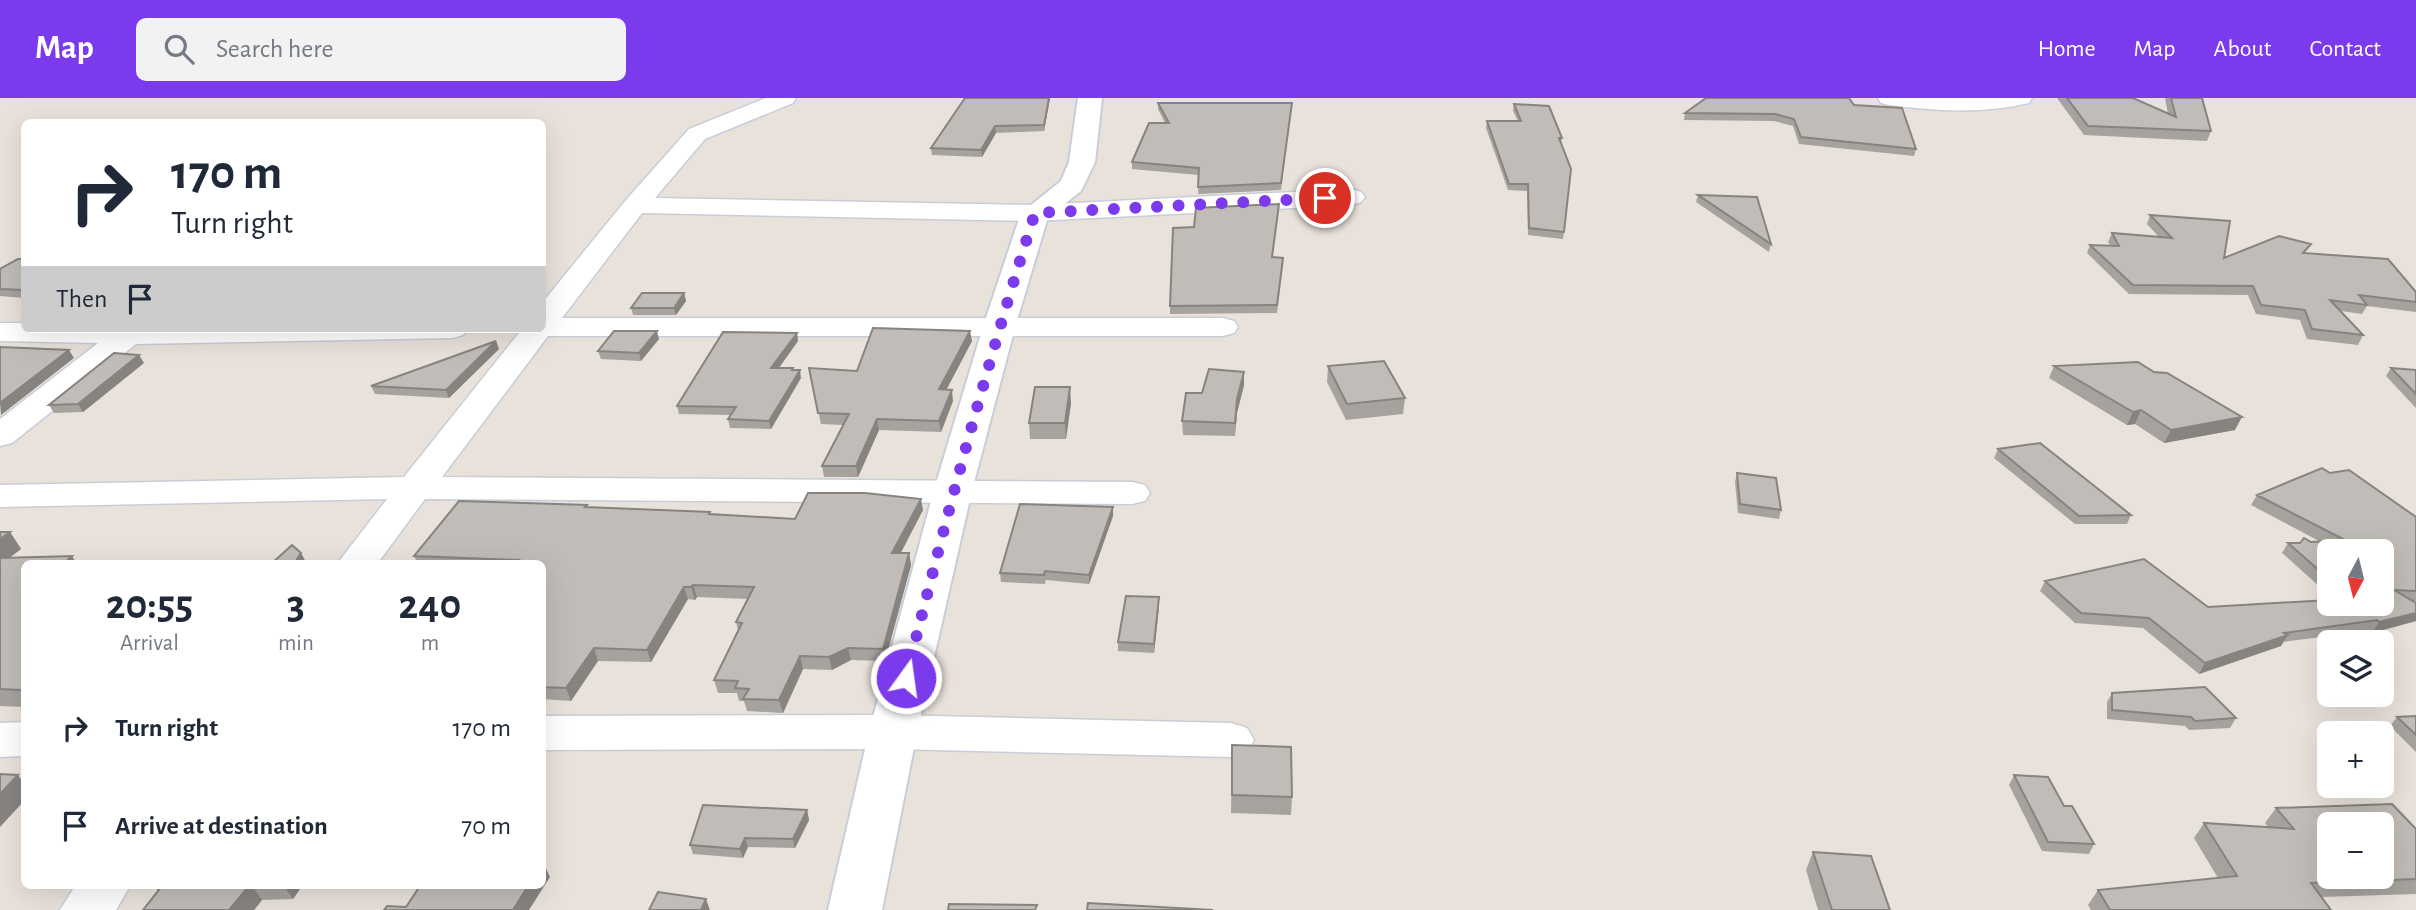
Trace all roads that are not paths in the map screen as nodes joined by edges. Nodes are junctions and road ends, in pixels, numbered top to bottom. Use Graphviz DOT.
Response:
graph roads {
  1 [pos="785,98"];
  2 [pos="1090,98"];
  3 [pos="1889,98"];
  4 [pos="2021,98"];
  5 [pos="1352,197"];
  6 [pos="635,205"];
  7 [pos="1035,213"];
  8 [pos="546,321"];
  9 [pos="546,327"];
  10 [pos="999,327"];
  11 [pos="1223,327"];
  12 [pos="0,332"];
  13 [pos="21,332"];
  14 [pos="43,333"];
  15 [pos="236,333"];
  16 [pos="536,333"];
  17 [pos="128,335"];
  18 [pos="0,436"];
  19 [pos="414,488"];
  20 [pos="953,490"];
  21 [pos="1132,493"];
  22 [pos="0,496"];
  23 [pos="359,560"];
  24 [pos="893,732"];
  25 [pos="546,733"];
  26 [pos="21,739"];
  27 [pos="0,740"];
  28 [pos="1231,740"];
  29 [pos="103,889"];
  30 [pos="86,910"];
  31 [pos="855,910"];
  1 -- 6 [label="street"];
  2 -- 7 [label="street"];
  3 -- 4 [label="street"];
  5 -- 7 [label="street"];
  6 -- 7 [label="street"];
  6 -- 8 [label="street"];
  7 -- 10 [label="street"];
  9 -- 10 [label="street"];
  10 -- 11 [label="street"];
  10 -- 20 [label="street"];
  12 -- 13 [label="street"];
  14 -- 17 [label="street"];
  15 -- 17 [label="street"];
  16 -- 19 [label="street"];
  17 -- 18 [label="street"];
  19 -- 20 [label="street"];
  19 -- 22 [label="street"];
  19 -- 23 [label="street"];
  20 -- 21 [label="street"];
  20 -- 24 [label="street"];
  24 -- 25 [label="street"];
  24 -- 28 [label="street"];
  24 -- 31 [label="street"];
  26 -- 27 [label="street"];
  29 -- 30 [label="street"];
}
